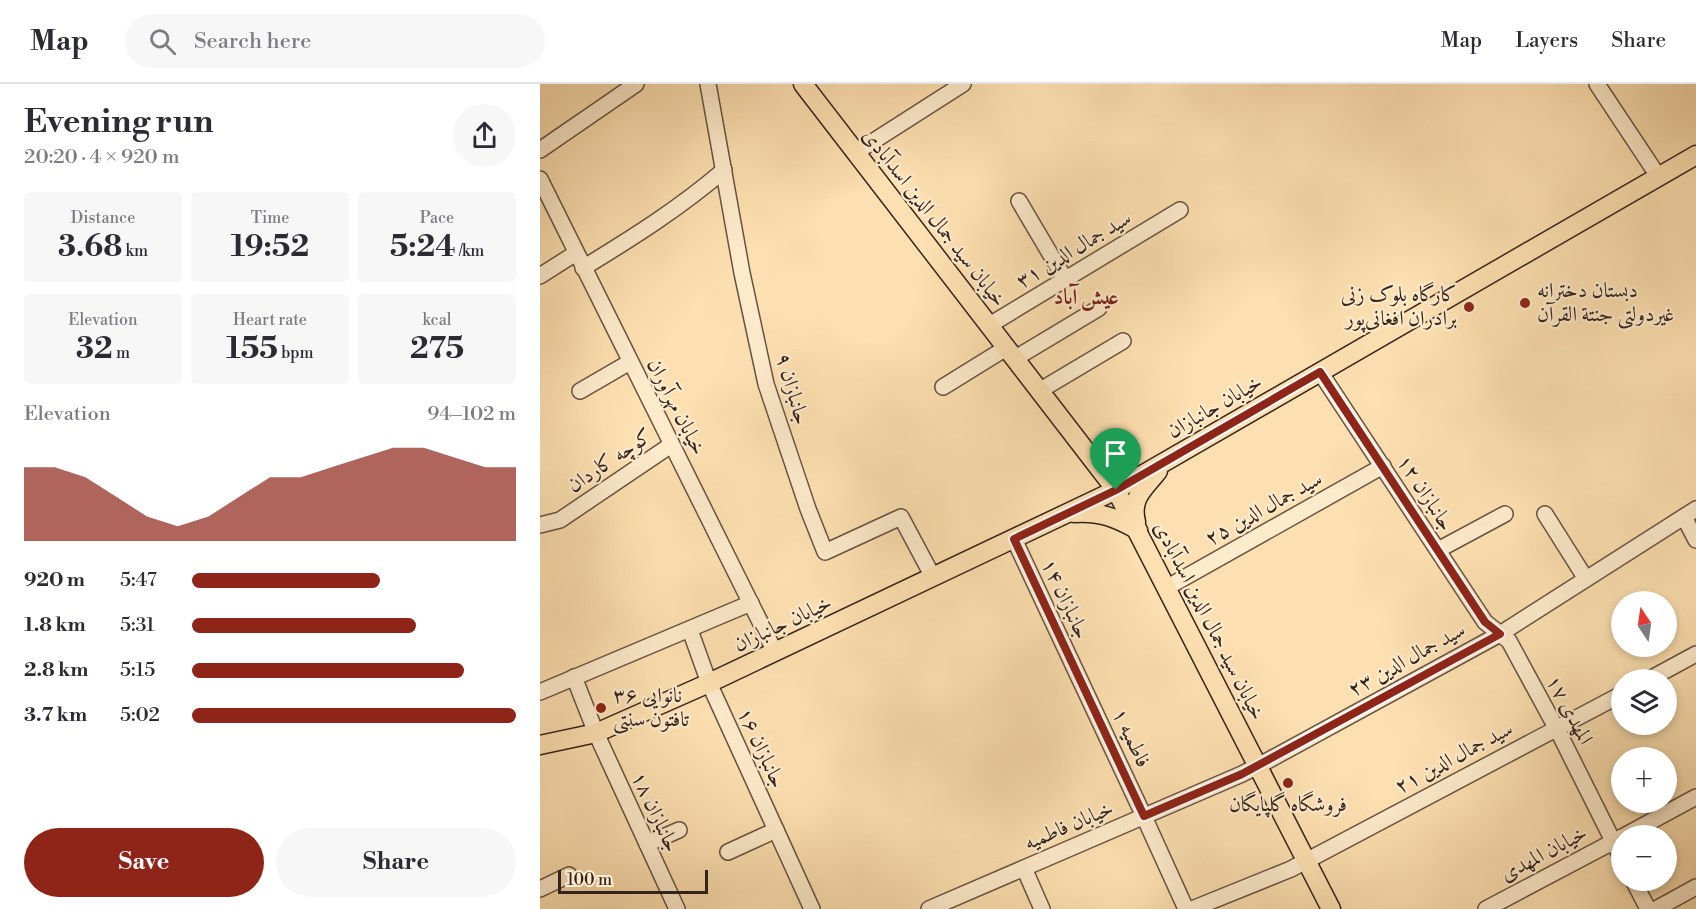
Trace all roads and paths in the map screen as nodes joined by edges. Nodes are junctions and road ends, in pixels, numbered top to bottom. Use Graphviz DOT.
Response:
graph roads {
  1 [pos="636,84"];
  2 [pos="708,84"];
  3 [pos="803,84"];
  4 [pos="963,84"];
  5 [pos="1604,86"];
  6 [pos="540,150"];
  7 [pos="855,153"];
  8 [pos="1696,154"];
  9 [pos="724,170"];
  10 [pos="1658,176"];
  11 [pos="540,179"];
  12 [pos="1019,201"];
  13 [pos="1180,210"];
  14 [pos="576,253"];
  15 [pos="583,268"];
  16 [pos="540,276"];
  17 [pos="1065,279"];
  18 [pos="1099,308"];
  19 [pos="988,326"];
  20 [pos="1123,341"];
  21 [pos="1010,353"];
  22 [pos="630,362"];
  23 [pos="1320,372"];
  24 [pos="943,387"];
  25 [pos="580,391"];
  26 [pos="1039,391"];
  27 [pos="671,445"];
  28 [pos="1165,462"];
  29 [pos="1383,466"];
  30 [pos="1116,490"];
  31 [pos="1068,513"];
  32 [pos="1690,513"];
  33 [pos="1504,514"];
  34 [pos="1545,514"];
  35 [pos="540,525"];
  36 [pos="1138,530"];
  37 [pos="1014,539"];
  38 [pos="1696,540"];
  39 [pos="1438,550"];
  40 [pos="933,577"];
  41 [pos="1586,579"];
  42 [pos="1166,588"];
  43 [pos="751,603"];
  44 [pos="690,630"];
  45 [pos="1500,634"];
  46 [pos="775,652"];
  47 [pos="1696,654"];
  48 [pos="1668,669"];
  49 [pos="574,677"];
  50 [pos="1079,678"];
  51 [pos="709,683"];
  52 [pos="540,692"];
  53 [pos="1611,700"];
  54 [pos="1556,728"];
  55 [pos="596,732"];
  56 [pos="540,746"];
  57 [pos="1257,766"];
  58 [pos="1696,797"];
  59 [pos="1144,816"];
  60 [pos="1612,825"];
  61 [pos="1643,825"];
  62 [pos="679,830"];
  63 [pos="776,830"];
  64 [pos="1611,842"];
  65 [pos="647,844"];
  66 [pos="728,852"];
  67 [pos="1306,860"];
  68 [pos="1024,868"];
  69 [pos="569,875"];
  70 [pos="1696,887"];
  71 [pos="540,889"];
  72 [pos="1639,891"];
  73 [pos="677,909"];
  74 [pos="812,909"];
  75 [pos="929,909"];
  76 [pos="1042,909"];
  77 [pos="1186,909"];
  78 [pos="1192,909"];
  79 [pos="1331,909"];
  80 [pos="1486,909"];
  81 [pos="1648,909"];
  82 [pos="1656,909"];
  1 -- 6 [label="street"];
  2 -- 9 [label="street, جانبازان ۹"];
  3 -- 7 [label="main road, خیابان سید جمال الدین اسدآبادی"];
  4 -- 7 [label="street"];
  5 -- 10 [label="street"];
  7 -- 19 [label="main road, خیابان سید جمال الدین اسدآبادی"];
  8 -- 10 [label="main road, خیابان جانبازان"];
  9 -- 15 [label="street"];
  9 -- 40 [label="street, جانبازان ۹"];
  10 -- 23 [label="main road, خیابان جانبازان"];
  11 -- 14 [label="street, خیابان مهرآوران"];
  12 -- 17 [label="street"];
  13 -- 17 [label="street, سید جمال الدین ۳۱"];
  14 -- 15 [label="street, خیابان مهرآوران"];
  14 -- 16 [label="street"];
  15 -- 22 [label="street, خیابان مهرآوران"];
  17 -- 19 [label="street, سید جمال الدین ۳۱"];
  18 -- 21 [label="street"];
  19 -- 21 [label="main road, خیابان سید جمال الدین اسدآبادی"];
  20 -- 26 [label="street"];
  21 -- 24 [label="street"];
  21 -- 26 [label="main road, خیابان سید جمال الدین اسدآبادی"];
  22 -- 25 [label="street"];
  22 -- 27 [label="street, خیابان مهرآوران"];
  23 -- 28 [label="main road, خیابان جانبازان"];
  23 -- 29 [label="street, جانبازان ۱۲"];
  26 -- 30 [label="main road, خیابان سید جمال الدین اسدآبادی"];
  27 -- 35 [label="street, کوچه کاردان"];
  27 -- 43 [label="street, خیابان مهرآوران"];
  28 -- 30 [label="main road, خیابان جانبازان"];
  28 -- 36 [label="main road"];
  29 -- 39 [label="street, جانبازان ۱۲"];
  29 -- 42 [label="street, سید جمال الدین ۲۵"];
  30 -- 31 [label="main road, خیابان جانبازان"];
  30 -- 36 [label="main road, خیابان سید جمال الدین اسدآبادی"];
  31 -- 36 [label="main road"];
  31 -- 37 [label="main road, خیابان جانبازان"];
  32 -- 38 [label="street"];
  32 -- 41 [label="street, سید جمال الدین ۲۳"];
  33 -- 39 [label="street"];
  34 -- 41 [label="street"];
  36 -- 42 [label="main road, خیابان سید جمال الدین اسدآبادی"];
  37 -- 40 [label="main road, خیابان جانبازان"];
  37 -- 50 [label="street, جانبازان ۱۴"];
  39 -- 45 [label="street, جانبازان ۱۲"];
  40 -- 46 [label="main road, خیابان جانبازان"];
  41 -- 45 [label="street, سید جمال الدین ۲۳"];
  42 -- 57 [label="main road, خیابان سید جمال الدین اسدآبادی"];
  43 -- 44 [label="street"];
  43 -- 46 [label="street, خیابان مهرآوران"];
  44 -- 49 [label="street"];
  44 -- 51 [label="street, جانبازان ۱۶"];
  45 -- 54 [label="street, المهدی ۱۷"];
  45 -- 57 [label="street, سید جمال الدین ۲۳"];
  46 -- 51 [label="main road, خیابان جانبازان"];
  47 -- 48 [label="street"];
  49 -- 52 [label="street"];
  49 -- 55 [label="street, جانبازان ۱۸"];
  50 -- 59 [label="street, فاطمیه ۱"];
  51 -- 55 [label="main road, خیابان جانبازان"];
  51 -- 63 [label="street, جانبازان ۱۶"];
  53 -- 54 [label="street, سید جمال الدین ۲۱"];
  54 -- 60 [label="street, المهدی ۱۷"];
  54 -- 67 [label="street, سید جمال الدین ۲۱"];
  55 -- 56 [label="main road, خیابان جانبازان"];
  55 -- 65 [label="street, جانبازان ۱۸"];
  57 -- 59 [label="street, خیابان فاطمیه"];
  57 -- 67 [label="main road, خیابان سید جمال الدین اسدآبادی"];
  58 -- 61 [label="street, خیابان المهدی"];
  59 -- 68 [label="street, خیابان فاطمیه"];
  59 -- 77 [label="street, فاطمیه ۱"];
  62 -- 65 [label="street"];
  63 -- 66 [label="street"];
  63 -- 74 [label="street, جانبازان ۱۶"];
  64 -- 80 [label="street, خیابان المهدی"];
  65 -- 73 [label="street, جانبازان ۱۸"];
  67 -- 78 [label="street, سید جمال الدین ۲۱"];
  67 -- 79 [label="main road, خیابان سید جمال الدین اسدآبادی"];
  68 -- 75 [label="street, خیابان فاطمیه"];
  68 -- 76 [label="street"];
  69 -- 71 [label="street"];
  70 -- 82 [label="street"];
  72 -- 81 [label="street"];
}
